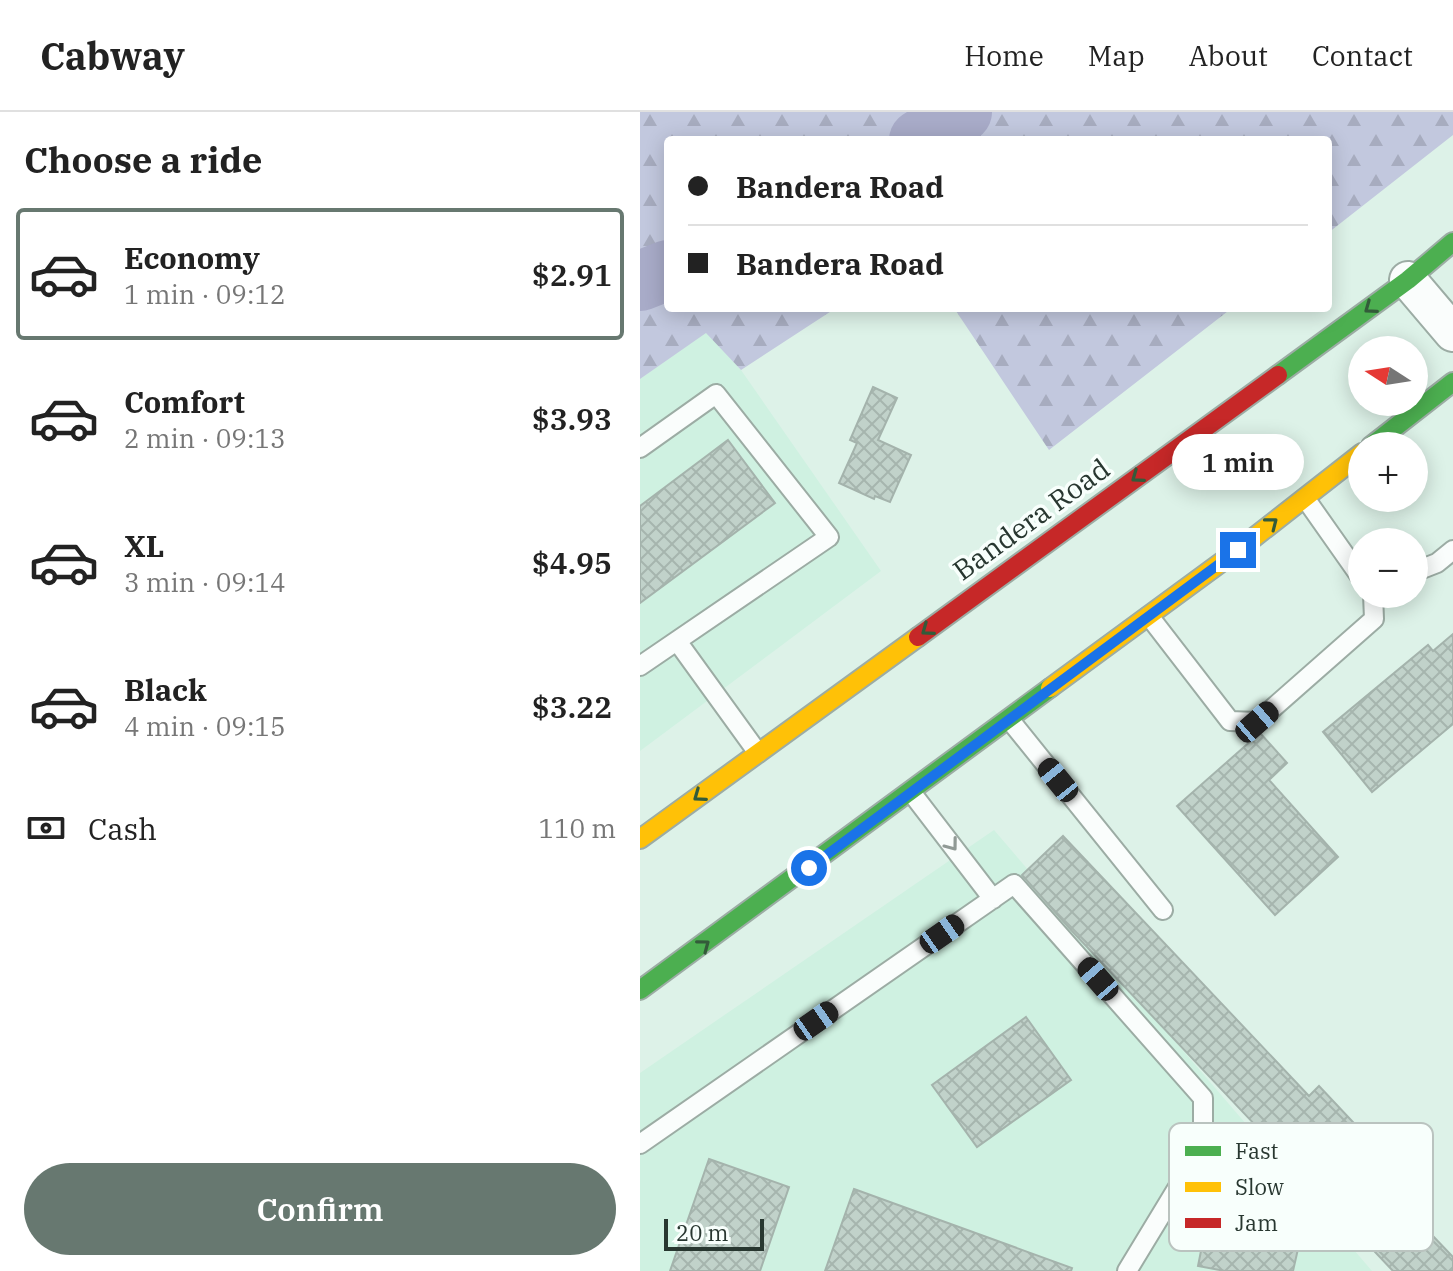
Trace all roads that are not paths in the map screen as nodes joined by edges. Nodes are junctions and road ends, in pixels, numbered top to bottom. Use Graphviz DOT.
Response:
graph roads {
  1 [pos="1453,242"];
  2 [pos="1408,280"];
  3 [pos="1453,333"];
  4 [pos="1453,382"];
  5 [pos="1389,432"];
  6 [pos="640,448"];
  7 [pos="1348,464"];
  8 [pos="1305,498"];
  9 [pos="1453,550"];
  10 [pos="1348,551"];
  11 [pos="1428,567"];
  12 [pos="1374,608"];
  13 [pos="1149,616"];
  14 [pos="677,641"];
  15 [pos="640,666"];
  16 [pos="1009,719"];
  17 [pos="758,753"];
  18 [pos="911,792"];
  19 [pos="640,839"];
  20 [pos="993,899"];
  21 [pos="1163,910"];
  22 [pos="640,990"];
  23 [pos="1203,1123"];
  24 [pos="640,1144"];
  25 [pos="1169,1202"];
  26 [pos="1127,1271"];
  1 -- 2 [label="main road, Bandera Road"];
  2 -- 3 [label="street"];
  2 -- 17 [label="main road, Bandera Road, one-way"];
  4 -- 5 [label="main road"];
  6 -- 14 [label="lane"];
  7 -- 8 [label="main road"];
  8 -- 10 [label="lane"];
  13 -- 8 [label="main road, one-way"];
  9 -- 11 [label="lane"];
  12 -- 13 [label="lane"];
  13 -- 16 [label="main road"];
  14 -- 15 [label="lane"];
  14 -- 17 [label="lane"];
  16 -- 18 [label="main road"];
  16 -- 21 [label="lane"];
  17 -- 19 [label="main road, Bandera Road, one-way"];
  18 -- 20 [label="lane, one-way"];
  22 -- 18 [label="main road, one-way"];
  20 -- 23 [label="lane"];
  20 -- 24 [label="lane"];
  25 -- 26 [label="lane"];
}
